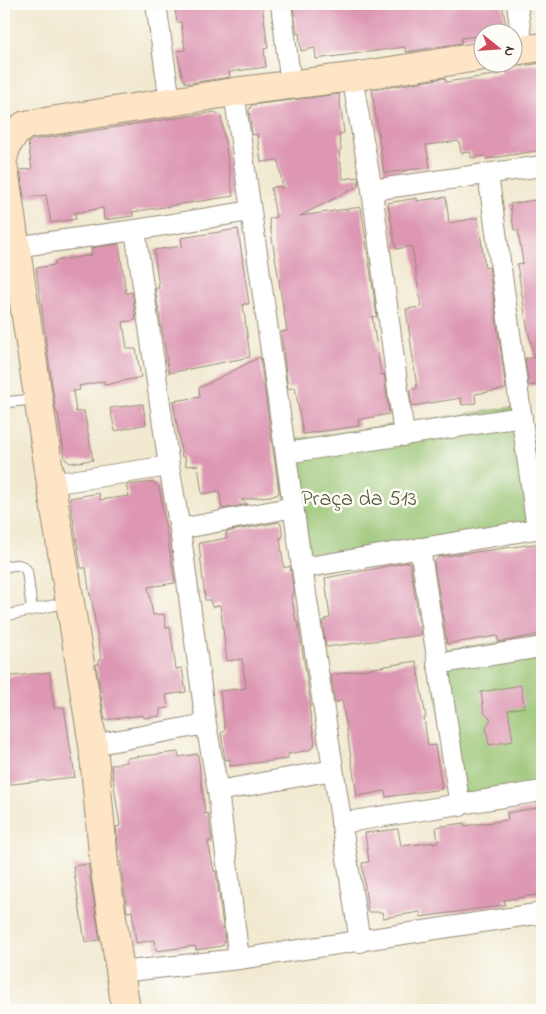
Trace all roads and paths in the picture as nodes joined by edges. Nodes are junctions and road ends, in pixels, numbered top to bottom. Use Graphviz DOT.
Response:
graph roads {
  1 [pos="156,4"];
  2 [pos="281,4"];
  3 [pos="517,4"];
  4 [pos="526,49"];
  5 [pos="474,58"];
  6 [pos="352,78"];
  7 [pos="291,86"];
  8 [pos="234,92"];
  9 [pos="170,102"];
  10 [pos="4,156"];
  11 [pos="542,166"];
  12 [pos="4,169"];
  13 [pos="488,174"];
  14 [pos="372,190"];
  15 [pos="250,211"];
  16 [pos="135,230"];
  17 [pos="15,247"];
  18 [pos="38,399"];
  19 [pos="8,402"];
  20 [pos="522,417"];
  21 [pos="404,436"];
  22 [pos="286,453"];
  23 [pos="169,466"];
  24 [pos="51,484"];
  25 [pos="294,507"];
  26 [pos="540,528"];
  27 [pos="180,529"];
  28 [pos="420,548"];
  29 [pos="4,567"];
  30 [pos="302,568"];
  31 [pos="70,602"];
  32 [pos="32,610"];
  33 [pos="4,616"];
  34 [pos="542,648"];
  35 [pos="437,664"];
  36 [pos="206,724"];
  37 [pos="93,744"];
  38 [pos="333,770"];
  39 [pos="218,790"];
  40 [pos="542,791"];
  41 [pos="460,806"];
  42 [pos="341,823"];
  43 [pos="542,913"];
  44 [pos="360,942"];
  45 [pos="239,958"];
  46 [pos="120,972"];
  47 [pos="126,1010"];
  1 -- 9 [label="street"];
  2 -- 7 [label="street"];
  3 -- 4 [label="street"];
  5 -- 6 [label="street"];
  6 -- 7 [label="street"];
  6 -- 14 [label="street"];
  7 -- 8 [label="street"];
  8 -- 9 [label="street"];
  8 -- 15 [label="street"];
  9 -- 10 [label="street"];
  11 -- 13 [label="street"];
  12 -- 17 [label="street"];
  13 -- 14 [label="street"];
  13 -- 20 [label="street"];
  14 -- 21 [label="street"];
  15 -- 16 [label="street"];
  15 -- 22 [label="street"];
  16 -- 17 [label="street"];
  16 -- 23 [label="street"];
  17 -- 18 [label="street"];
  18 -- 19 [label="lane"];
  18 -- 24 [label="street"];
  20 -- 21 [label="street"];
  20 -- 26 [label="street"];
  21 -- 22 [label="street"];
  22 -- 25 [label="street"];
  23 -- 24 [label="street"];
  23 -- 27 [label="street"];
  24 -- 31 [label="street"];
  25 -- 27 [label="street"];
  25 -- 30 [label="street"];
  26 -- 28 [label="street"];
  27 -- 36 [label="street"];
  28 -- 30 [label="street"];
  28 -- 35 [label="street"];
  29 -- 32 [label="lane"];
  30 -- 38 [label="street"];
  31 -- 32 [label="lane"];
  31 -- 37 [label="street"];
  32 -- 33 [label="lane"];
  34 -- 35 [label="street"];
  35 -- 41 [label="street"];
  36 -- 37 [label="street"];
  36 -- 39 [label="street"];
  37 -- 46 [label="street"];
  38 -- 39 [label="street"];
  38 -- 42 [label="street"];
  39 -- 45 [label="street"];
  40 -- 41 [label="street"];
  41 -- 42 [label="street"];
  42 -- 44 [label="street"];
  43 -- 44 [label="street"];
  44 -- 45 [label="street"];
  45 -- 46 [label="street"];
  46 -- 47 [label="street"];
}
